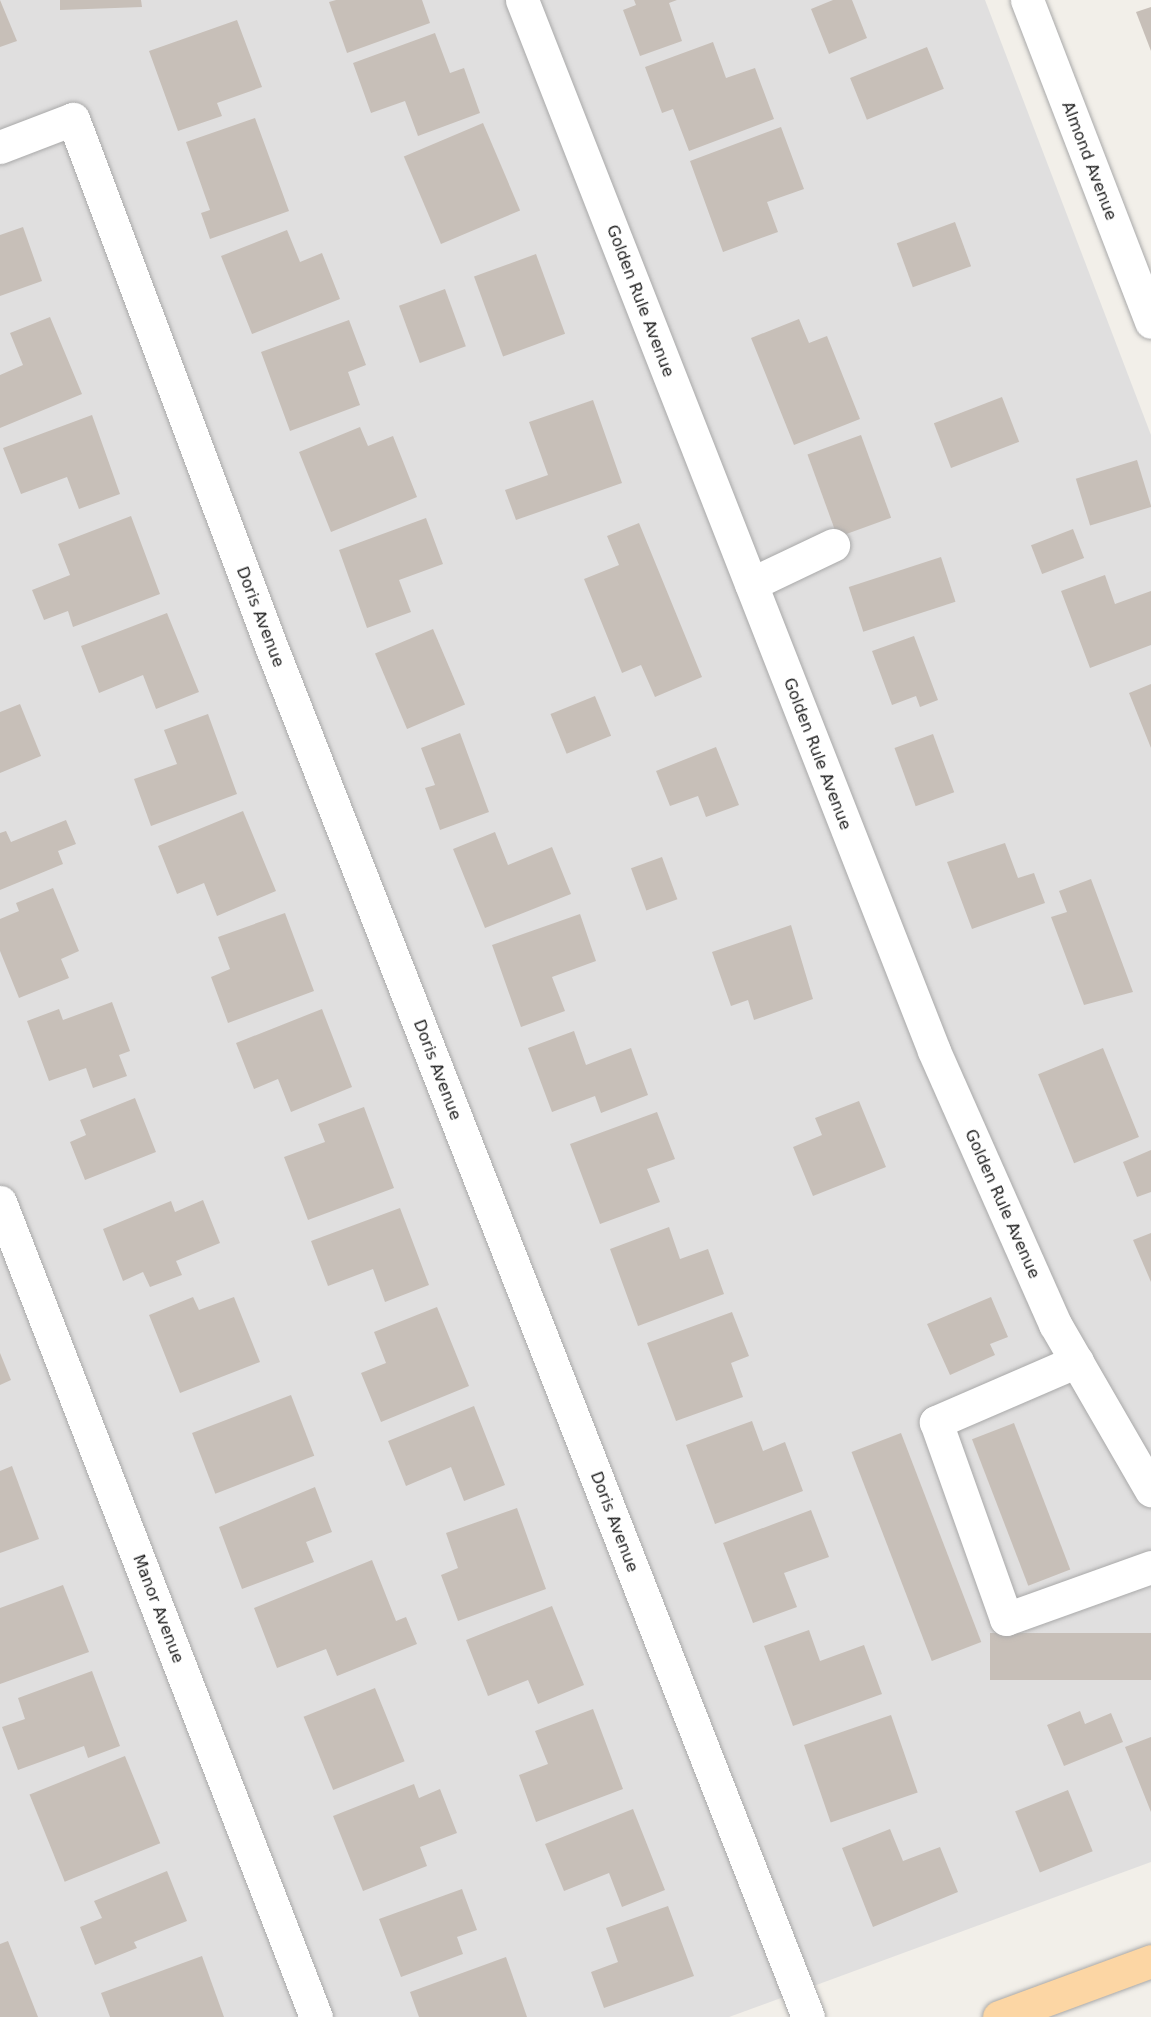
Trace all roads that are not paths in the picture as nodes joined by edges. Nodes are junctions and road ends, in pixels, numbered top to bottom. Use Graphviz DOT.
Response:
graph roads {
  1 [pos="522,0"];
  2 [pos="1028,0"];
  3 [pos="0,147"];
  4 [pos="1151,322"];
  5 [pos="832,545"];
  6 [pos="751,584"];
  7 [pos="0,1202"];
  8 [pos="1077,1361"];
  9 [pos="1151,1490"];
  10 [pos="1151,1567"];
  11 [pos="1151,1961"];
  12 [pos="315,2017"];
  13 [pos="808,2017"];
  14 [pos="999,2017"];
  1 -- 6 [label="street, Golden Rule Avenue"];
  2 -- 4 [label="street, Almond Avenue"];
  3 -- 13 [label="street, Doris Avenue"];
  5 -- 6 [label="street"];
  6 -- 8 [label="street, Golden Rule Avenue"];
  7 -- 12 [label="street, Manor Avenue"];
  8 -- 9 [label="street, Golden Rule Avenue"];
  8 -- 10 [label="street"];
  11 -- 14 [label="main road"];
}
